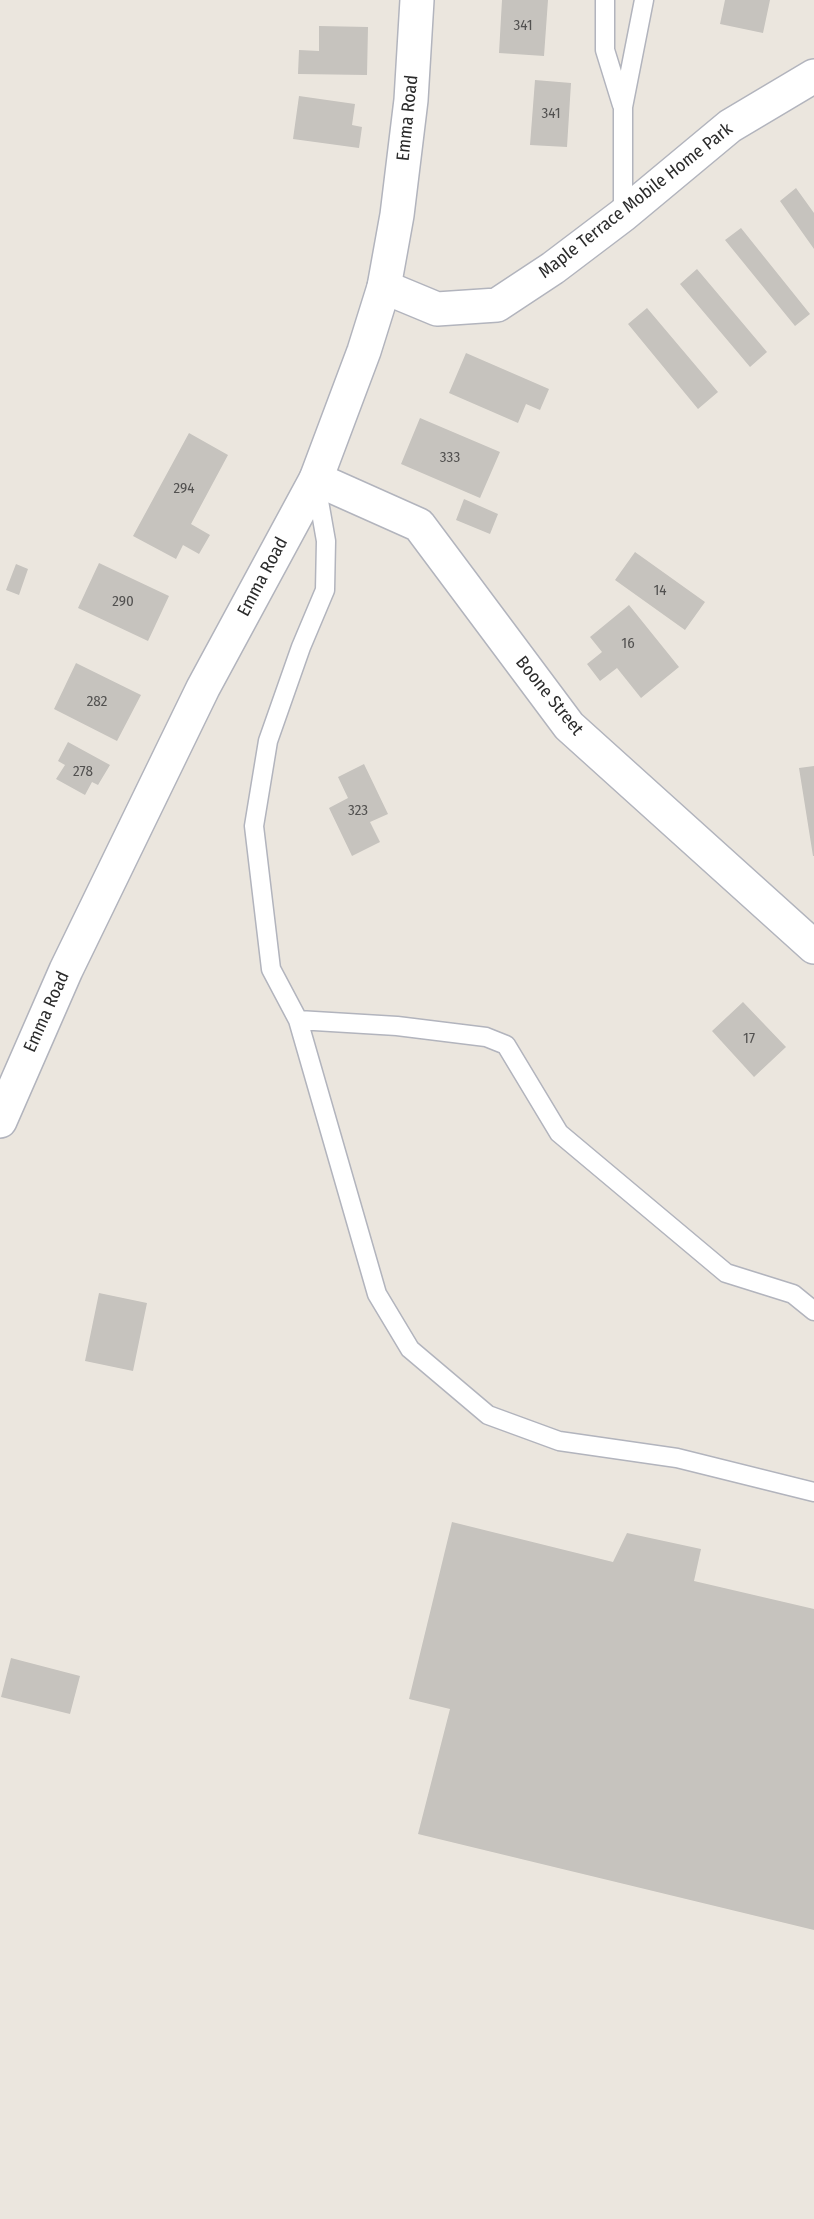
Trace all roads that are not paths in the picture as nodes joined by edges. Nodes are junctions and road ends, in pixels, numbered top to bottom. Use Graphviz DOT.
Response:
graph roads {
  1 [pos="417,0"];
  2 [pos="604,0"];
  3 [pos="644,0"];
  4 [pos="814,76"];
  5 [pos="623,107"];
  6 [pos="623,215"];
  7 [pos="384,286"];
  8 [pos="315,479"];
  9 [pos="814,947"];
  10 [pos="298,1020"];
  11 [pos="0,1121"];
  12 [pos="814,1311"];
  13 [pos="814,1492"];
  1 -- 7 [label="street, Emma Road"];
  2 -- 5 [label="lane"];
  3 -- 5 [label="lane"];
  4 -- 6 [label="street, Maple Terrace Mobile Home Park"];
  5 -- 6 [label="lane"];
  6 -- 7 [label="street, Maple Terrace Mobile Home Park"];
  7 -- 8 [label="street, Emma Road"];
  8 -- 9 [label="street, Boone Street"];
  8 -- 10 [label="lane"];
  8 -- 11 [label="street, Emma Road"];
  10 -- 12 [label="lane"];
  10 -- 13 [label="lane"];
}
